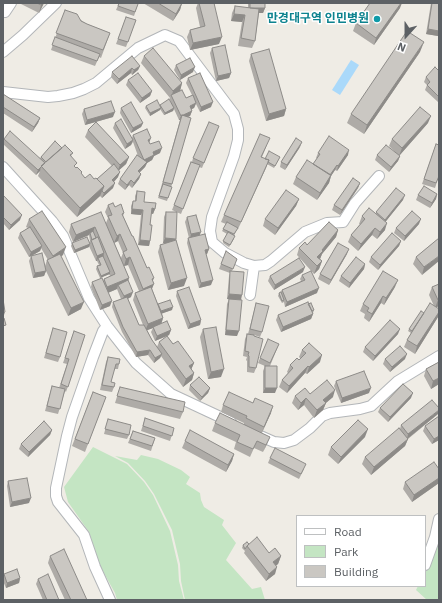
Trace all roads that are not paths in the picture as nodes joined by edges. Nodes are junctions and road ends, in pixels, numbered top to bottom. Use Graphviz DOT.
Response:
graph roads {
  1 [pos="11,3"];
  2 [pos="56,3"];
  3 [pos="6,12"];
  4 [pos="3,52"];
  5 [pos="3,92"];
  6 [pos="3,167"];
  7 [pos="379,176"];
  8 [pos="254,266"];
  9 [pos="250,295"];
  10 [pos="107,326"];
  11 [pos="439,356"];
  12 [pos="439,519"];
  13 [pos="426,562"];
  14 [pos="110,600"];
  1 -- 3 [label="street"];
  2 -- 4 [label="street"];
  5 -- 8 [label="street"];
  6 -- 10 [label="street"];
  7 -- 8 [label="street"];
  8 -- 9 [label="street"];
  10 -- 11 [label="street"];
  10 -- 14 [label="street"];
  12 -- 13 [label="street"];
}
